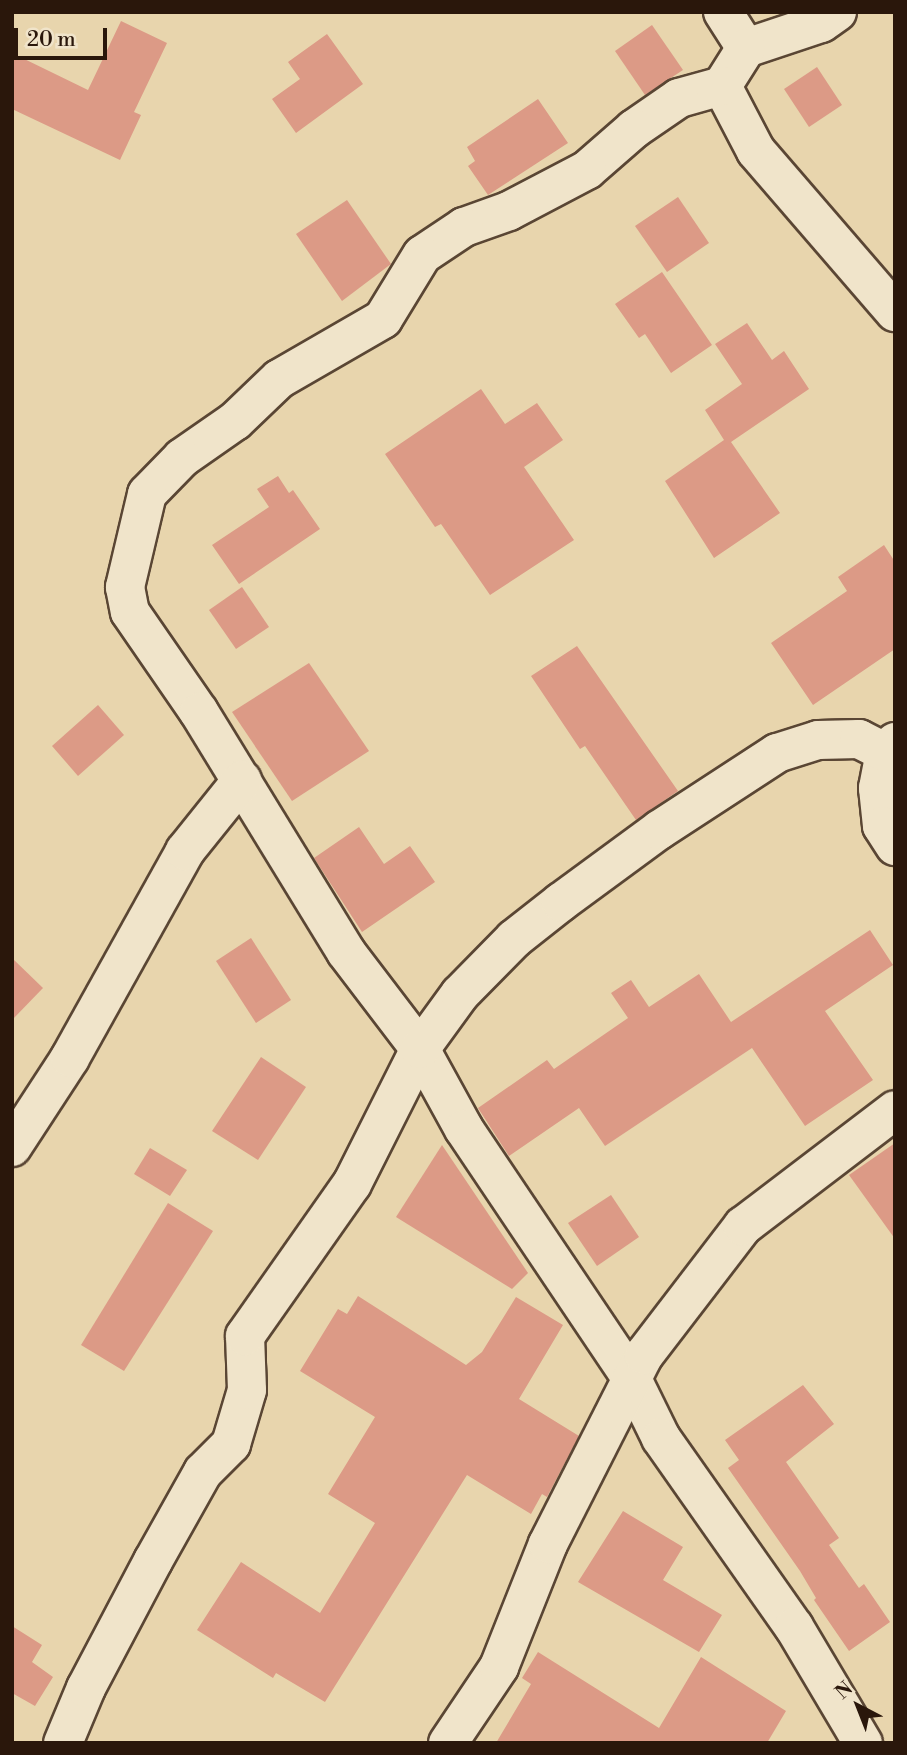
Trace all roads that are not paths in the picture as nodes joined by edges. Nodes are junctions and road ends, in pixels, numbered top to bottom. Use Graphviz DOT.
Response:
graph roads {
  1 [pos="723,12"];
  2 [pos="837,12"];
  3 [pos="746,48"];
  4 [pos="722,86"];
  5 [pos="895,312"];
  6 [pos="890,747"];
  7 [pos="242,780"];
  8 [pos="895,846"];
  9 [pos="420,1049"];
  10 [pos="895,1110"];
  11 [pos="12,1147"];
  12 [pos="632,1379"];
  13 [pos="63,1743"];
  14 [pos="448,1743"];
  15 [pos="863,1743"];
  1 -- 3 [label="street"];
  2 -- 3 [label="street"];
  3 -- 4 [label="street"];
  4 -- 5 [label="street"];
  4 -- 7 [label="street"];
  6 -- 8 [label="street"];
  6 -- 9 [label="street"];
  7 -- 9 [label="street"];
  7 -- 11 [label="street"];
  9 -- 12 [label="street"];
  9 -- 13 [label="street"];
  10 -- 12 [label="street"];
  12 -- 14 [label="street"];
  12 -- 15 [label="street"];
}
